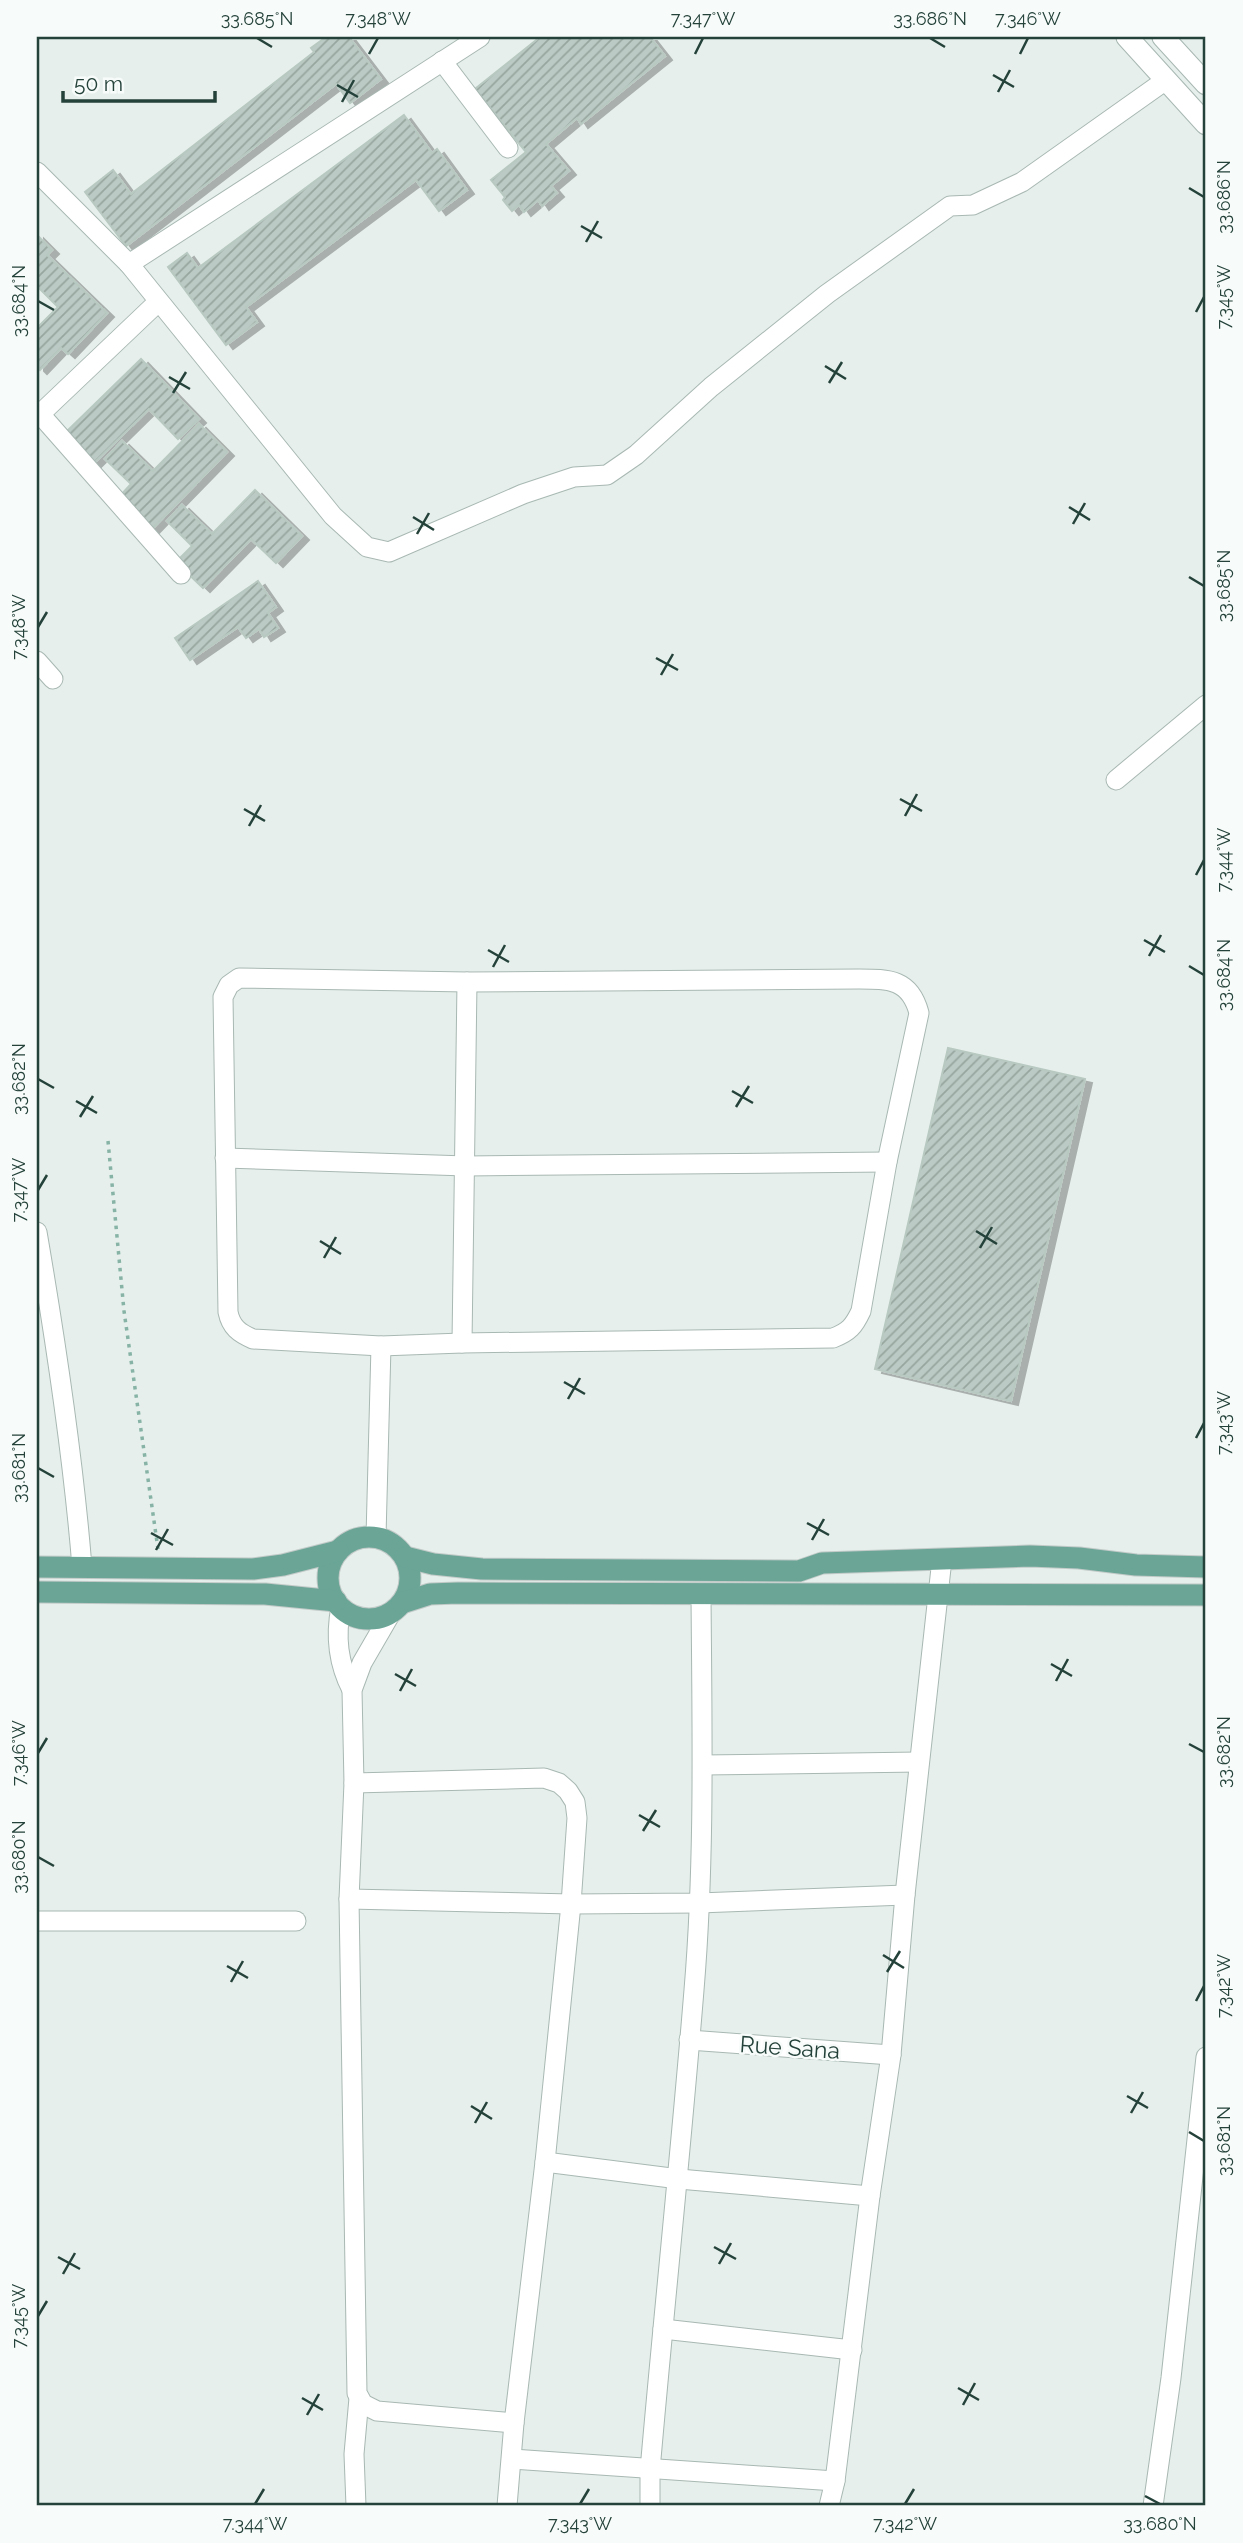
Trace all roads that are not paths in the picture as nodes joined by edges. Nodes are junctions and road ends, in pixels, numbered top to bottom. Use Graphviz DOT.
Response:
graph roads {
  1 [pos="480,37"];
  2 [pos="1127,37"];
  3 [pos="1163,37"];
  4 [pos="442,61"];
  5 [pos="1166,80"];
  6 [pos="1206,84"];
  7 [pos="1206,124"];
  8 [pos="508,148"];
  9 [pos="38,176"];
  10 [pos="129,264"];
  11 [pos="158,302"];
  12 [pos="38,415"];
  13 [pos="181,574"];
  14 [pos="37,661"];
  15 [pos="53,679"];
  16 [pos="1206,705"];
  17 [pos="1116,780"];
  18 [pos="467,982"];
  19 [pos="225,1158"];
  20 [pos="887,1162"];
  21 [pos="466,1166"];
  22 [pos="37,1232"];
  23 [pos="462,1343"];
  24 [pos="381,1346"];
  25 [pos="376,1537"];
  26 [pos="338,1550"];
  27 [pos="405,1557"];
  28 [pos="942,1559"];
  29 [pos="37,1567"];
  30 [pos="82,1567"];
  31 [pos="1206,1567"];
  32 [pos="37,1592"];
  33 [pos="701,1594"];
  34 [pos="939,1594"];
  35 [pos="1206,1595"];
  36 [pos="339,1604"];
  37 [pos="396,1608"];
  38 [pos="352,1690"];
  39 [pos="919,1762"];
  40 [pos="703,1765"];
  41 [pos="354,1783"];
  42 [pos="905,1895"];
  43 [pos="349,1899"];
  44 [pos="699,1903"];
  45 [pos="571,1904"];
  46 [pos="296,1921"];
  47 [pos="37,1922"];
  48 [pos="689,2040"];
  49 [pos="891,2055"];
  50 [pos="1206,2057"];
  51 [pos="545,2162"];
  52 [pos="679,2179"];
  53 [pos="870,2196"];
  54 [pos="663,2329"];
  55 [pos="852,2350"];
  56 [pos="359,2398"];
  57 [pos="514,2423"];
  58 [pos="512,2459"];
  59 [pos="650,2470"];
  60 [pos="835,2481"];
  61 [pos="356,2506"];
  62 [pos="507,2506"];
  63 [pos="650,2506"];
  64 [pos="829,2506"];
  65 [pos="1153,2506"];
  1 -- 4 [label="street"];
  2 -- 5 [label="street"];
  3 -- 6 [label="street"];
  4 -- 8 [label="street"];
  4 -- 10 [label="street"];
  5 -- 7 [label="street"];
  5 -- 11 [label="street"];
  9 -- 10 [label="street"];
  10 -- 11 [label="street"];
  11 -- 12 [label="street"];
  12 -- 13 [label="street"];
  14 -- 15 [label="street"];
  16 -- 17 [label="street"];
  18 -- 19 [label="street"];
  18 -- 20 [label="street"];
  18 -- 21 [label="street"];
  19 -- 21 [label="street"];
  19 -- 24 [label="street"];
  20 -- 21 [label="street"];
  20 -- 23 [label="street"];
  21 -- 23 [label="street"];
  22 -- 30 [label="street"];
  23 -- 24 [label="street"];
  24 -- 25 [label="street"];
  25 -- 26 [label="main road"];
  25 -- 27 [label="main road"];
  26 -- 30 [label="main road"];
  26 -- 36 [label="main road"];
  27 -- 28 [label="main road"];
  27 -- 37 [label="main road"];
  28 -- 31 [label="main road"];
  28 -- 34 [label="street"];
  29 -- 30 [label="main road"];
  32 -- 36 [label="main road"];
  33 -- 34 [label="main road"];
  33 -- 37 [label="main road"];
  33 -- 40 [label="street"];
  34 -- 35 [label="main road"];
  34 -- 39 [label="street"];
  36 -- 37 [label="main road"];
  36 -- 38 [label="street"];
  37 -- 38 [label="street"];
  38 -- 41 [label="street"];
  39 -- 40 [label="street"];
  39 -- 42 [label="street"];
  40 -- 44 [label="street"];
  41 -- 43 [label="street"];
  41 -- 45 [label="street"];
  42 -- 44 [label="street"];
  42 -- 49 [label="street"];
  43 -- 45 [label="street"];
  43 -- 56 [label="street"];
  44 -- 45 [label="street"];
  44 -- 48 [label="street"];
  45 -- 51 [label="street"];
  46 -- 47 [label="street"];
  48 -- 49 [label="street, Rue Sana"];
  48 -- 52 [label="street"];
  49 -- 53 [label="street"];
  50 -- 65 [label="street"];
  51 -- 52 [label="street"];
  51 -- 57 [label="street"];
  52 -- 53 [label="street"];
  52 -- 54 [label="street"];
  53 -- 55 [label="street"];
  54 -- 55 [label="street"];
  54 -- 59 [label="street"];
  55 -- 60 [label="street"];
  56 -- 57 [label="street"];
  56 -- 61 [label="street"];
  57 -- 58 [label="street"];
  58 -- 59 [label="street"];
  58 -- 62 [label="street"];
  59 -- 60 [label="street"];
  59 -- 63 [label="street"];
  60 -- 64 [label="street"];
}
